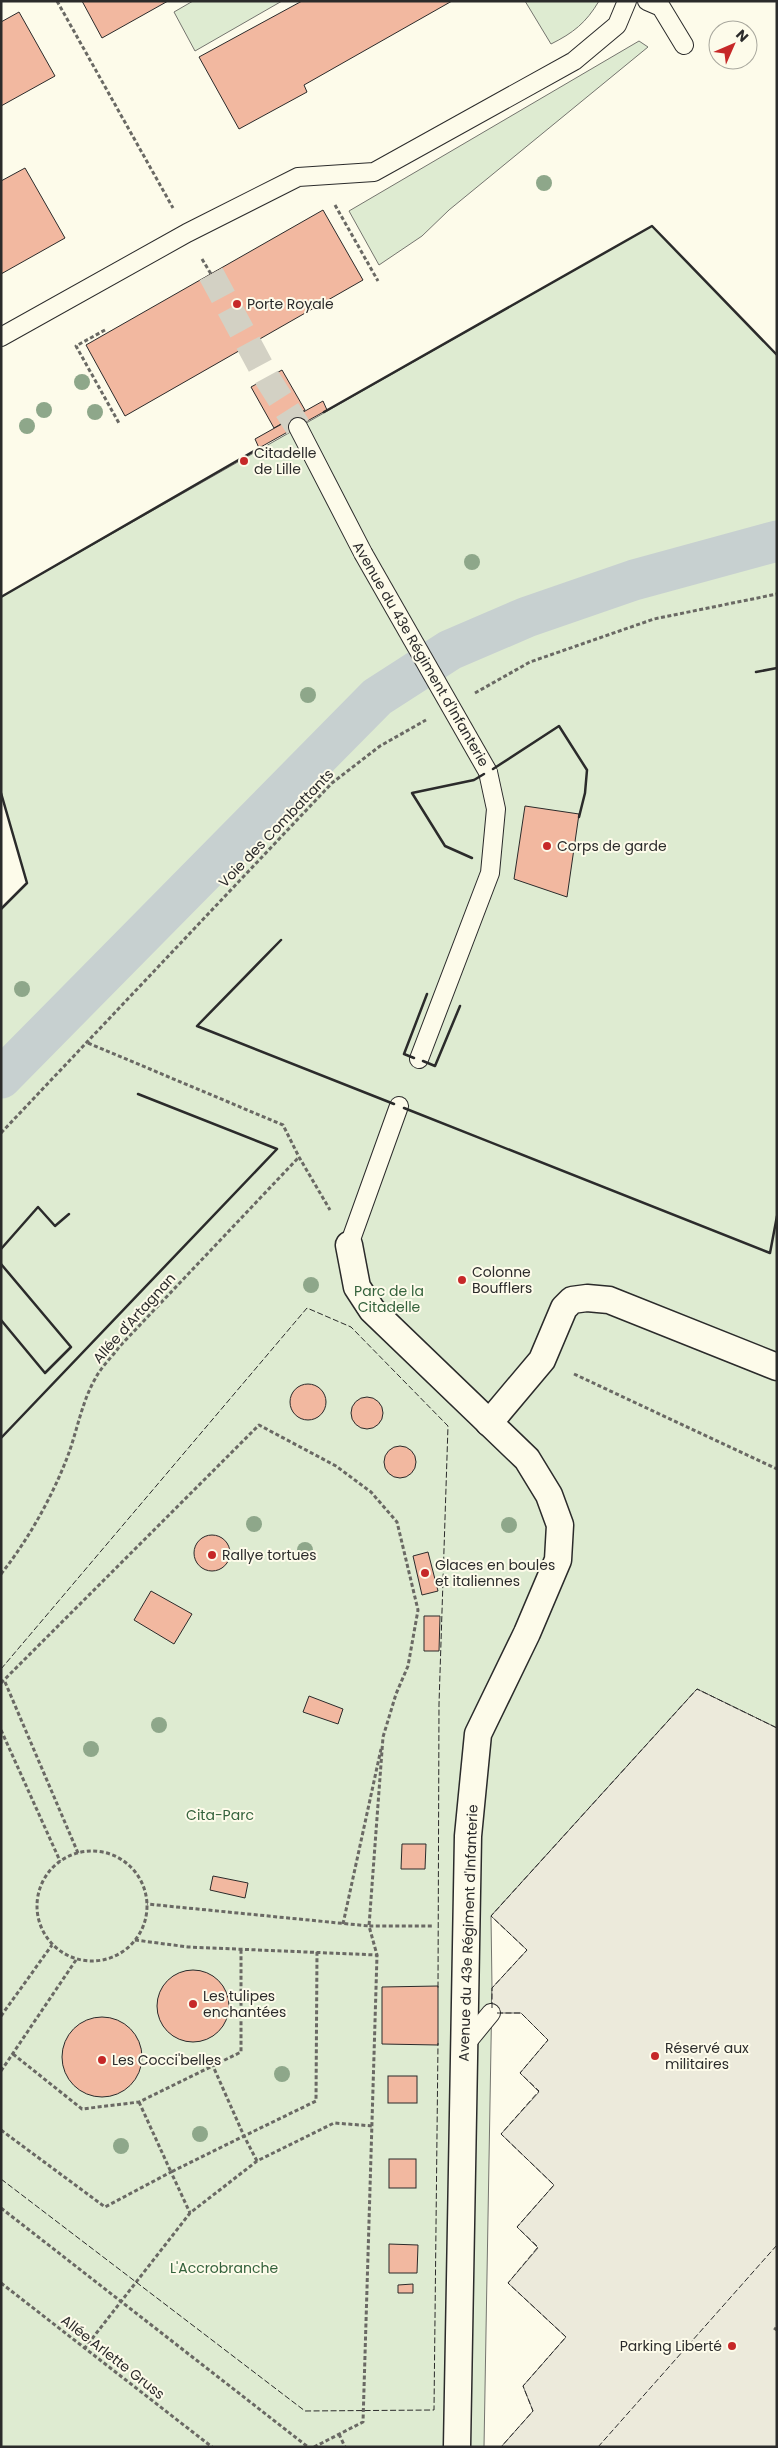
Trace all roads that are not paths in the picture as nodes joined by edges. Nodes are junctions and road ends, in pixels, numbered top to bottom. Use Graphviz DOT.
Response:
graph roads {
  1 [pos="627,1"];
  2 [pos="647,1"];
  3 [pos="684,45"];
  4 [pos="1,337"];
  5 [pos="298,427"];
  6 [pos="418,1059"];
  7 [pos="399,1106"];
  8 [pos="349,1246"];
  9 [pos="777,1367"];
  10 [pos="489,1423"];
  11 [pos="492,2013"];
  12 [pos="464,2046"];
  13 [pos="457,2447"];
  1 -- 4 [label="lane"];
  2 -- 3 [label="lane"];
  5 -- 6 [label="lane, Avenue du 43e Régiment d'Infanterie, bridge"];
  7 -- 8 [label="lane"];
  8 -- 10 [label="street, Avenue du 43e Régiment d'Infanterie"];
  9 -- 10 [label="street"];
  10 -- 12 [label="street, Avenue du 43e Régiment d'Infanterie"];
  11 -- 12 [label="lane"];
  12 -- 13 [label="street, Avenue du 43e Régiment d'Infanterie"];
}
